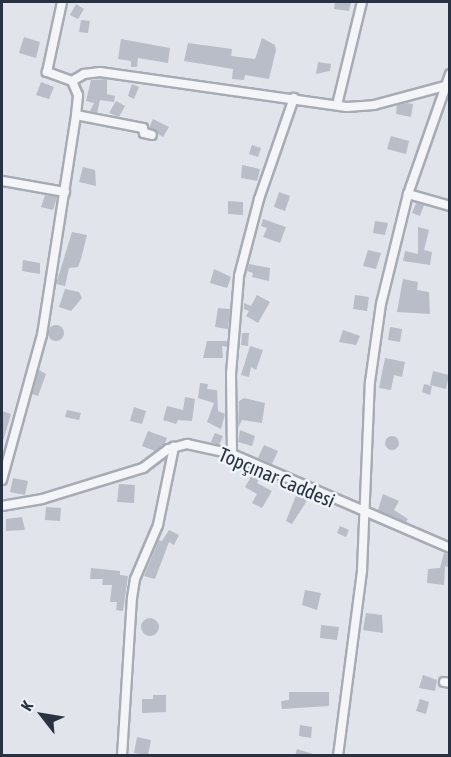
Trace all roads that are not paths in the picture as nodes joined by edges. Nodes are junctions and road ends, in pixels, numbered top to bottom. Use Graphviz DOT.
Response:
graph roads {
  1 [pos="62,2"];
  2 [pos="362,2"];
  3 [pos="450,74"];
  4 [pos="72,81"];
  5 [pos="445,86"];
  6 [pos="294,98"];
  7 [pos="337,105"];
  8 [pos="76,115"];
  9 [pos="153,135"];
  10 [pos="2,181"];
  11 [pos="64,192"];
  12 [pos="408,194"];
  13 [pos="450,206"];
  14 [pos="174,447"];
  15 [pos="232,454"];
  16 [pos="2,480"];
  17 [pos="2,506"];
  18 [pos="367,515"];
  19 [pos="450,548"];
  20 [pos="122,756"];
  21 [pos="338,756"];
  1 -- 4 [label="street"];
  2 -- 7 [label="street"];
  3 -- 5 [label="street"];
  4 -- 6 [label="street"];
  4 -- 8 [label="street"];
  5 -- 7 [label="street"];
  5 -- 12 [label="street"];
  6 -- 7 [label="street"];
  6 -- 15 [label="street"];
  8 -- 9 [label="street"];
  8 -- 11 [label="street"];
  10 -- 11 [label="street"];
  11 -- 16 [label="street"];
  12 -- 13 [label="street"];
  12 -- 18 [label="street"];
  14 -- 15 [label="street, Topçınar Caddesi"];
  14 -- 17 [label="street"];
  14 -- 20 [label="street"];
  15 -- 18 [label="street, Topçınar Caddesi"];
  18 -- 19 [label="street, Topçınar Caddesi"];
  18 -- 21 [label="street"];
}
